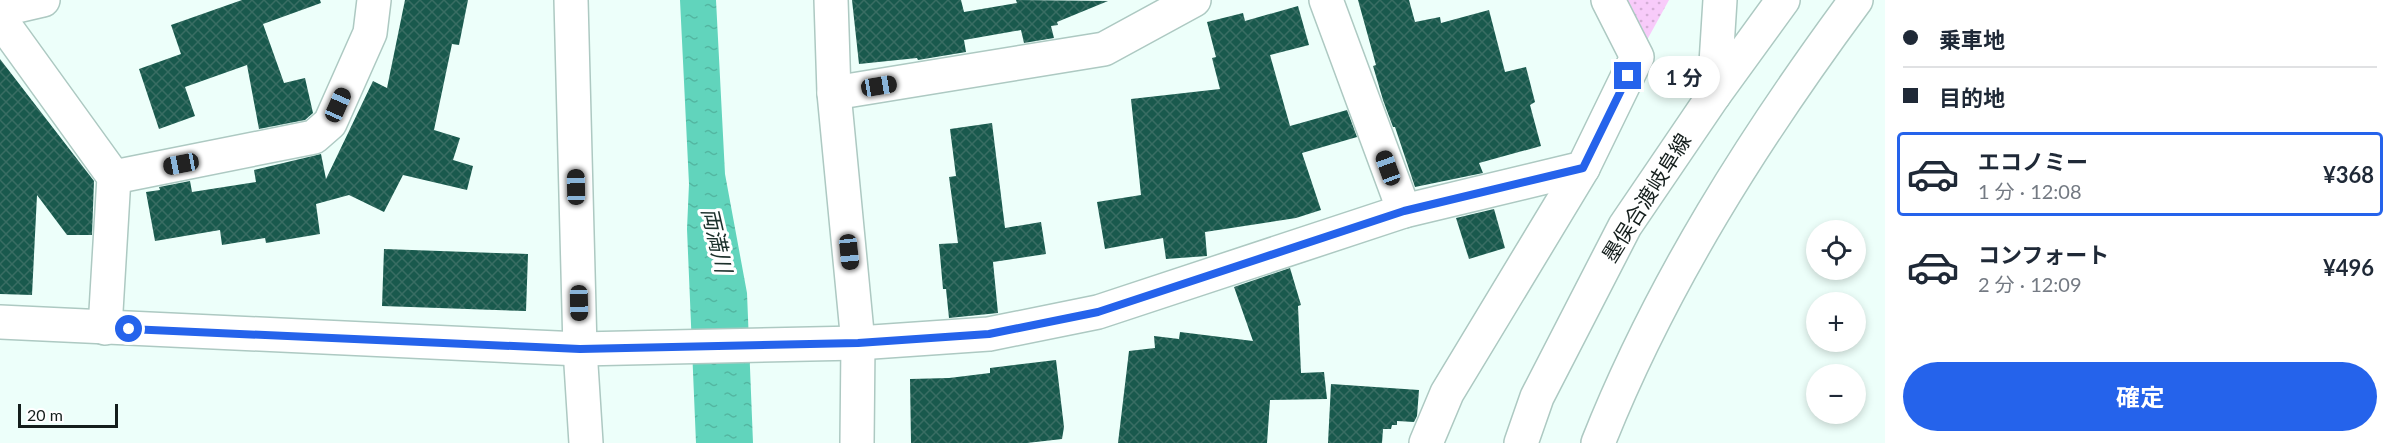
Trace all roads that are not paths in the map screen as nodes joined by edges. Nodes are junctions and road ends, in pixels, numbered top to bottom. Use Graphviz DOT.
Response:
graph roads {
  1 [pos="44,0"];
  2 [pos="374,0"];
  3 [pos="571,0"];
  4 [pos="831,0"];
  5 [pos="1194,0"];
  6 [pos="1326,0"];
  7 [pos="1608,0"];
  8 [pos="1720,0"];
  9 [pos="1783,0"];
  10 [pos="1856,0"];
  11 [pos="0,10"];
  12 [pos="0,19"];
  13 [pos="834,93"];
  14 [pos="1714,94"];
  15 [pos="1583,168"];
  16 [pos="114,177"];
  17 [pos="1404,211"];
  18 [pos="0,322"];
  19 [pos="105,328"];
  20 [pos="847,343"];
  21 [pos="589,349"];
  22 [pos="1614,403"];
  23 [pos="586,443"];
  24 [pos="857,443"];
  25 [pos="1426,443"];
  26 [pos="1521,443"];
  27 [pos="1575,443"];
  28 [pos="1598,443"];
  1 -- 11 [label="street"];
  2 -- 16 [label="street"];
  3 -- 21 [label="street"];
  4 -- 13 [label="street"];
  5 -- 13 [label="street"];
  6 -- 17 [label="street"];
  7 -- 15 [label="street"];
  8 -- 14 [label="street"];
  9 -- 14 [label="street, 墨俣合渡岐阜線"];
  10 -- 22 [label="street"];
  12 -- 16 [label="street"];
  13 -- 20 [label="street"];
  14 -- 26 [label="street, 墨俣合渡岐阜線"];
  15 -- 17 [label="street"];
  15 -- 25 [label="street"];
  16 -- 19 [label="street"];
  17 -- 20 [label="street"];
  18 -- 19 [label="street"];
  19 -- 21 [label="street"];
  20 -- 21 [label="street"];
  20 -- 24 [label="street"];
  21 -- 23 [label="street"];
  22 -- 27 [label="street"];
  22 -- 28 [label="street"];
}
